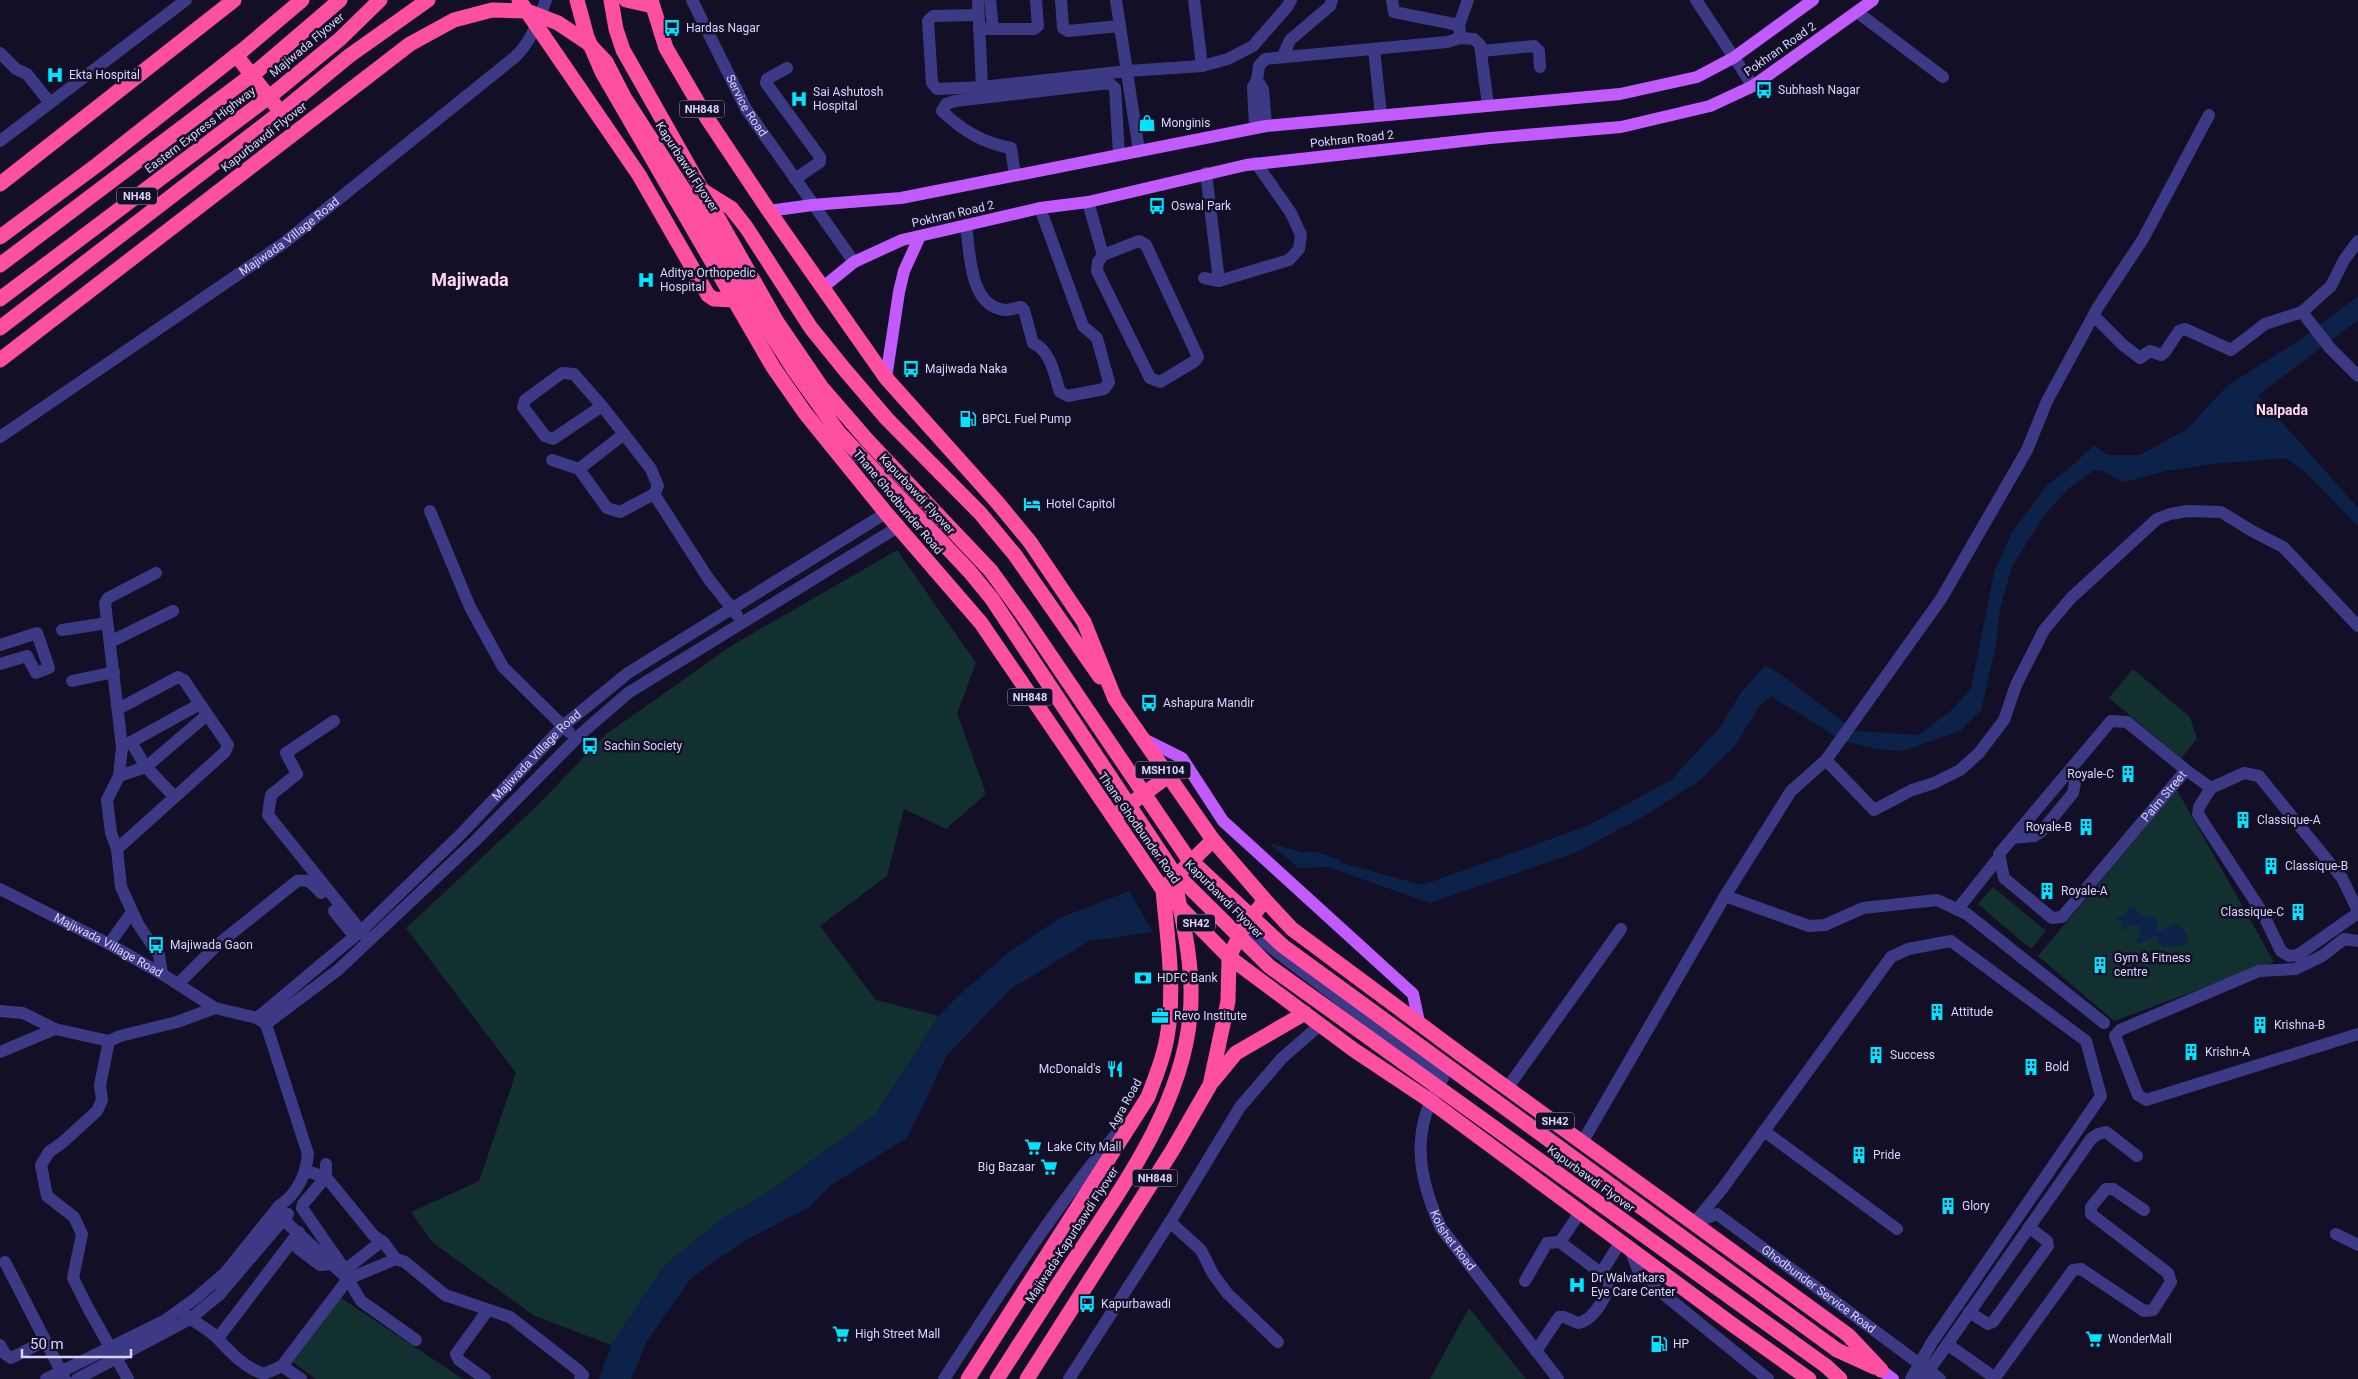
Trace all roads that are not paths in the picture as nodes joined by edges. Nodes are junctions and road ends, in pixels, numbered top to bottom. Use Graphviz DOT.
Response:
graph roads {
  1 [pos="186,0"];
  2 [pos="234,0"];
  3 [pos="302,0"];
  4 [pos="340,0"];
  5 [pos="380,0"];
  6 [pos="428,0"];
  7 [pos="519,0"];
  8 [pos="546,0"];
  9 [pos="577,0"];
  10 [pos="611,0"];
  11 [pos="626,0"];
  12 [pos="692,0"];
  13 [pos="978,0"];
  14 [pos="990,0"];
  15 [pos="1036,0"];
  16 [pos="1061,0"];
  17 [pos="1116,0"];
  18 [pos="1194,0"];
  19 [pos="1290,0"];
  20 [pos="1332,0"];
  21 [pos="1392,0"];
  22 [pos="1468,0"];
  23 [pos="1696,0"];
  24 [pos="1813,0"];
  25 [pos="1873,0"];
  26 [pos="652,3"];
  27 [pos="1857,12"];
  28 [pos="978,14"];
  29 [pos="536,26"];
  30 [pos="1120,26"];
  31 [pos="979,29"];
  32 [pos="993,29"];
  33 [pos="1460,32"];
  34 [pos="1374,49"];
  35 [pos="1481,51"];
  36 [pos="0,53"];
  37 [pos="236,55"];
  38 [pos="1283,56"];
  39 [pos="1733,58"];
  40 [pos="1202,66"];
  41 [pos="1540,67"];
  42 [pos="787,68"];
  43 [pos="257,71"];
  44 [pos="1128,71"];
  45 [pos="1944,77"];
  46 [pos="1753,86"];
  47 [pos="982,87"];
  48 [pos="274,93"];
  49 [pos="50,103"];
  50 [pos="1488,105"];
  51 [pos="281,112"];
  52 [pos="1381,115"];
  53 [pos="2209,115"];
  54 [pos="1261,126"];
  55 [pos="0,141"];
  56 [pos="1139,151"];
  57 [pos="1119,154"];
  58 [pos="1256,163"];
  59 [pos="1206,173"];
  60 [pos="1015,175"];
  61 [pos="794,179"];
  62 [pos="0,184"];
  63 [pos="702,190"];
  64 [pos="1088,202"];
  65 [pos="812,205"];
  66 [pos="1040,208"];
  67 [pos="768,211"];
  68 [pos="966,225"];
  69 [pos="920,236"];
  70 [pos="0,237"];
  71 [pos="2358,241"];
  72 [pos="1103,255"];
  73 [pos="854,262"];
  74 [pos="0,265"];
  75 [pos="1204,278"];
  76 [pos="1219,281"];
  77 [pos="822,288"];
  78 [pos="0,299"];
  79 [pos="733,300"];
  80 [pos="2302,312"];
  81 [pos="2094,316"];
  82 [pos="0,328"];
  83 [pos="0,360"];
  84 [pos="2358,376"];
  85 [pos="886,378"];
  86 [pos="602,406"];
  87 [pos="624,434"];
  88 [pos="0,437"];
  89 [pos="552,460"];
  90 [pos="579,469"];
  91 [pos="654,494"];
  92 [pos="430,511"];
  93 [pos="886,513"];
  94 [pos="898,527"];
  95 [pos="156,573"];
  96 [pos="732,608"];
  97 [pos="173,611"];
  98 [pos="743,622"];
  99 [pos="107,623"];
  100 [pos="2358,626"];
  101 [pos="62,630"];
  102 [pos="26,631"];
  103 [pos="0,638"];
  104 [pos="110,642"];
  105 [pos="0,645"];
  106 [pos="0,664"];
  107 [pos="114,672"];
  108 [pos="72,681"];
  109 [pos="612,686"];
  110 [pos="622,698"];
  111 [pos="1115,699"];
  112 [pos="200,704"];
  113 [pos="118,709"];
  114 [pos="207,715"];
  115 [pos="334,721"];
  116 [pos="563,726"];
  117 [pos="1140,737"];
  118 [pos="576,738"];
  119 [pos="126,745"];
  120 [pos="1826,760"];
  121 [pos="146,767"];
  122 [pos="2072,768"];
  123 [pos="2186,770"];
  124 [pos="119,776"];
  125 [pos="1168,776"];
  126 [pos="2211,788"];
  127 [pos="170,792"];
  128 [pos="1113,817"];
  129 [pos="2013,838"];
  130 [pos="1214,840"];
  131 [pos="117,849"];
  132 [pos="1998,857"];
  133 [pos="1172,870"];
  134 [pos="0,889"];
  135 [pos="1163,890"];
  136 [pos="1725,896"];
  137 [pos="1265,900"];
  138 [pos="132,912"];
  139 [pos="1962,912"];
  140 [pos="2358,912"];
  141 [pos="1244,927"];
  142 [pos="1621,929"];
  143 [pos="357,934"];
  144 [pos="370,941"];
  145 [pos="2358,941"];
  146 [pos="109,944"];
  147 [pos="1229,957"];
  148 [pos="162,974"];
  149 [pos="178,984"];
  150 [pos="215,1008"];
  151 [pos="0,1011"];
  152 [pos="1305,1014"];
  153 [pos="262,1021"];
  154 [pos="1420,1022"];
  155 [pos="2104,1023"];
  156 [pos="1320,1025"];
  157 [pos="56,1029"];
  158 [pos="2358,1034"];
  159 [pos="109,1041"];
  160 [pos="0,1052"];
  161 [pos="1210,1085"];
  162 [pos="1508,1087"];
  163 [pos="1148,1097"];
  164 [pos="1429,1100"];
  165 [pos="1764,1131"];
  166 [pos="1583,1141"];
  167 [pos="2138,1156"];
  168 [pos="326,1170"];
  169 [pos="306,1171"];
  170 [pos="2144,1210"];
  171 [pos="1581,1211"];
  172 [pos="280,1216"];
  173 [pos="1170,1222"];
  174 [pos="1694,1223"];
  175 [pos="2029,1227"];
  176 [pos="316,1228"];
  177 [pos="1897,1229"];
  178 [pos="2336,1234"];
  179 [pos="299,1238"];
  180 [pos="382,1241"];
  181 [pos="1560,1242"];
  182 [pos="1625,1244"];
  183 [pos="2358,1246"];
  184 [pos="396,1259"];
  185 [pos="5,1262"];
  186 [pos="1601,1273"];
  187 [pos="230,1276"];
  188 [pos="348,1279"];
  189 [pos="1525,1281"];
  190 [pos="181,1309"];
  191 [pos="488,1310"];
  192 [pos="1969,1312"];
  193 [pos="190,1319"];
  194 [pos="218,1338"];
  195 [pos="416,1340"];
  196 [pos="45,1341"];
  197 [pos="1278,1342"];
  198 [pos="1947,1344"];
  199 [pos="0,1345"];
  200 [pos="1536,1351"];
  201 [pos="114,1352"];
  202 [pos="282,1366"];
  203 [pos="1924,1371"];
  204 [pos="62,1375"];
  205 [pos="1887,1375"];
  206 [pos="266,1376"];
  207 [pos="46,1379"];
  208 [pos="77,1379"];
  209 [pos="128,1379"];
  210 [pos="301,1379"];
  211 [pos="485,1379"];
  212 [pos="580,1379"];
  213 [pos="944,1379"];
  214 [pos="968,1379"];
  215 [pos="997,1379"];
  216 [pos="1027,1379"];
  217 [pos="1069,1379"];
  218 [pos="1558,1379"];
  219 [pos="1768,1379"];
  220 [pos="1810,1379"];
  221 [pos="1840,1379"];
  222 [pos="1911,1379"];
  223 [pos="1940,1379"];
  224 [pos="1994,1379"];
  1 -- 49 [label="street"];
  2 -- 62 [label="highway"];
  3 -- 37 [label="highway"];
  4 -- 43 [label="highway, Majiwada Flyover / NH48"];
  5 -- 48 [label="highway, Majiwada Flyover / NH48"];
  6 -- 51 [label="highway"];
  7 -- 29 [label="highway"];
  8 -- 29 [label="street, Majiwada Village Road"];
  9 -- 79 [label="highway, Thane Ghodbunder Road / NH848"];
  10 -- 63 [label="highway, Kapurbawdi Flyover, bridge"];
  11 -- 26 [label="highway"];
  12 -- 61 [label="street, Service Road"];
  13 -- 28 [label="street"];
  14 -- 32 [label="street"];
  15 -- 32 [label="street"];
  16 -- 30 [label="street"];
  17 -- 30 [label="street"];
  18 -- 40 [label="street"];
  19 -- 40 [label="street"];
  20 -- 38 [label="street"];
  21 -- 33 [label="street"];
  22 -- 33 [label="street"];
  23 -- 39 [label="street"];
  24 -- 39 [label="main road, Pokhran Road 2"];
  25 -- 27 [label="main road, Pokhran Road 2"];
  26 -- 67 [label="highway, NH848"];
  27 -- 45 [label="street"];
  27 -- 46 [label="main road, Pokhran Road 2"];
  28 -- 31 [label="street"];
  28 -- 47 [label="street"];
  29 -- 79 [label="highway"];
  29 -- 88 [label="street, Majiwada Village Road"];
  30 -- 44 [label="street"];
  31 -- 32 [label="street"];
  31 -- 47 [label="street"];
  33 -- 34 [label="street"];
  33 -- 35 [label="street"];
  34 -- 38 [label="street"];
  34 -- 52 [label="street"];
  35 -- 41 [label="street"];
  35 -- 50 [label="street"];
  36 -- 49 [label="street"];
  37 -- 51 [label="highway"];
  37 -- 70 [label="highway"];
  38 -- 54 [label="street"];
  39 -- 46 [label="street"];
  39 -- 50 [label="main road, Pokhran Road 2"];
  40 -- 44 [label="street"];
  42 -- 61 [label="street"];
  43 -- 74 [label="highway, Eastern Express Highway / NH48, bridge"];
  44 -- 47 [label="street"];
  44 -- 56 [label="street"];
  46 -- 58 [label="main road, Pokhran Road 2"];
  48 -- 78 [label="highway, Eastern Express Highway / NH48, bridge"];
  49 -- 55 [label="street"];
  50 -- 52 [label="main road, Pokhran Road 2"];
  51 -- 82 [label="highway"];
  52 -- 54 [label="main road, Pokhran Road 2"];
  53 -- 81 [label="street"];
  54 -- 56 [label="main road, Pokhran Road 2"];
  56 -- 57 [label="main road, Pokhran Road 2"];
  57 -- 60 [label="main road, Pokhran Road 2"];
  57 -- 60 [label="street"];
  58 -- 59 [label="main road, Pokhran Road 2"];
  58 -- 76 [label="street"];
  59 -- 64 [label="main road, Pokhran Road 2"];
  59 -- 76 [label="street"];
  60 -- 65 [label="main road, Pokhran Road 2"];
  61 -- 65 [label="street, Service Road"];
  63 -- 111 [label="highway"];
  63 -- 205 [label="highway, Kapurbawdi Flyover, bridge"];
  64 -- 66 [label="main road, Pokhran Road 2"];
  64 -- 72 [label="street"];
  65 -- 67 [label="main road, Pokhran Road 2"];
  65 -- 73 [label="street, Service Road"];
  66 -- 68 [label="main road, Pokhran Road 2"];
  66 -- 68 [label="street"];
  67 -- 77 [label="highway, NH848"];
  68 -- 69 [label="main road, Pokhran Road 2"];
  69 -- 73 [label="main road, Pokhran Road 2"];
  69 -- 85 [label="main road"];
  71 -- 80 [label="street"];
  72 -- 72 [label="street"];
  73 -- 77 [label="main road, Pokhran Road 2"];
  75 -- 76 [label="street"];
  77 -- 85 [label="highway, NH848"];
  79 -- 93 [label="highway, Thane Ghodbunder Road / NH848"];
  80 -- 81 [label="street"];
  80 -- 84 [label="street"];
  81 -- 120 [label="street"];
  83 -- 133 [label="highway, Kapurbawdi Flyover, bridge"];
  85 -- 111 [label="highway, NH848"];
  86 -- 86 [label="street"];
  86 -- 87 [label="street"];
  87 -- 90 [label="street"];
  87 -- 91 [label="street"];
  89 -- 90 [label="street"];
  90 -- 91 [label="street"];
  91 -- 96 [label="street"];
  92 -- 116 [label="street"];
  93 -- 94 [label="highway, Thane Ghodbunder Road / NH848"];
  93 -- 96 [label="street, Majiwada Village Road"];
  94 -- 98 [label="street"];
  94 -- 128 [label="highway, Thane Ghodbunder Road / NH848"];
  95 -- 99 [label="street"];
  96 -- 98 [label="street"];
  96 -- 109 [label="street, Majiwada Village Road"];
  97 -- 104 [label="street"];
  98 -- 110 [label="street"];
  99 -- 101 [label="street"];
  99 -- 104 [label="street"];
  100 -- 120 [label="street"];
  102 -- 103 [label="street"];
  104 -- 107 [label="street"];
  105 -- 106 [label="street"];
  107 -- 108 [label="street"];
  107 -- 113 [label="street"];
  109 -- 110 [label="street"];
  109 -- 116 [label="street, Majiwada Village Road"];
  110 -- 118 [label="street"];
  111 -- 117 [label="highway, MSH104"];
  112 -- 113 [label="street"];
  112 -- 114 [label="street"];
  112 -- 119 [label="street"];
  113 -- 119 [label="street"];
  114 -- 121 [label="street"];
  114 -- 131 [label="street"];
  115 -- 143 [label="street"];
  116 -- 118 [label="street"];
  116 -- 143 [label="street, Majiwada Village Road"];
  117 -- 125 [label="highway, MSH104"];
  117 -- 154 [label="main road"];
  118 -- 144 [label="street"];
  119 -- 121 [label="street"];
  119 -- 124 [label="street"];
  120 -- 136 [label="street"];
  121 -- 124 [label="street"];
  121 -- 127 [label="street"];
  122 -- 123 [label="street"];
  122 -- 129 [label="street"];
  122 -- 129 [label="street"];
  123 -- 126 [label="street, Palm Street"];
  123 -- 132 [label="street, Palm Street"];
  124 -- 131 [label="street"];
  125 -- 128 [label="highway"];
  125 -- 130 [label="highway, MSH104"];
  126 -- 140 [label="street"];
  126 -- 140 [label="street"];
  128 -- 135 [label="highway, Thane Ghodbunder Road / NH848"];
  129 -- 132 [label="street"];
  130 -- 135 [label="highway"];
  130 -- 137 [label="highway, SH42"];
  131 -- 138 [label="street"];
  132 -- 139 [label="street"];
  133 -- 215 [label="highway, Majiwada-Kapurbawdi Flyover, bridge"];
  133 -- 221 [label="highway, Kapurbawdi Flyover, bridge"];
  134 -- 146 [label="street, Majiwada Village Road"];
  135 -- 147 [label="highway, Thane Ghodbunder Road / SH42"];
  135 -- 163 [label="highway, Agra Road / NH848"];
  136 -- 139 [label="street"];
  136 -- 166 [label="street"];
  137 -- 141 [label="highway"];
  137 -- 154 [label="highway, SH42"];
  138 -- 146 [label="street"];
  138 -- 148 [label="street"];
  139 -- 155 [label="street"];
  141 -- 147 [label="highway, NH848"];
  141 -- 164 [label="street, Kolshet Road"];
  142 -- 162 [label="street"];
  143 -- 144 [label="street"];
  143 -- 149 [label="street"];
  143 -- 153 [label="street, Majiwada Village Road"];
  144 -- 153 [label="street"];
  145 -- 158 [label="street"];
  146 -- 148 [label="street, Majiwada Village Road"];
  147 -- 152 [label="highway, SH42"];
  147 -- 161 [label="highway, NH848"];
  148 -- 149 [label="street, Majiwada Village Road"];
  149 -- 150 [label="street, Majiwada Village Road"];
  150 -- 153 [label="street, Majiwada Village Road"];
  150 -- 159 [label="street"];
  151 -- 157 [label="street"];
  152 -- 156 [label="highway, SH42"];
  152 -- 161 [label="highway"];
  153 -- 169 [label="street"];
  154 -- 162 [label="highway, SH42"];
  156 -- 164 [label="highway, SH42"];
  156 -- 173 [label="street"];
  157 -- 159 [label="street"];
  157 -- 160 [label="street"];
  159 -- 201 [label="street"];
  161 -- 216 [label="highway, NH848"];
  162 -- 166 [label="highway, SH42"];
  163 -- 213 [label="street"];
  163 -- 214 [label="highway, Agra Road / NH848"];
  164 -- 171 [label="highway, SH42"];
  164 -- 200 [label="street, Kolshet Road"];
  165 -- 174 [label="street"];
  165 -- 177 [label="street"];
  165 -- 203 [label="street"];
  166 -- 174 [label="highway, SH42"];
  167 -- 175 [label="street"];
  168 -- 169 [label="street"];
  168 -- 176 [label="street"];
  168 -- 180 [label="street"];
  169 -- 172 [label="street"];
  170 -- 224 [label="street"];
  171 -- 181 [label="street"];
  171 -- 182 [label="highway, SH42"];
  172 -- 179 [label="street"];
  172 -- 187 [label="street"];
  173 -- 197 [label="street"];
  173 -- 217 [label="street"];
  174 -- 203 [label="street, Ghodbunder Service Road"];
  174 -- 205 [label="highway, SH42"];
  175 -- 192 [label="street"];
  175 -- 192 [label="street"];
  176 -- 179 [label="street"];
  176 -- 180 [label="street"];
  178 -- 183 [label="street"];
  179 -- 188 [label="street"];
  179 -- 194 [label="street"];
  180 -- 184 [label="street"];
  181 -- 186 [label="street"];
  181 -- 189 [label="street"];
  182 -- 186 [label="street"];
  182 -- 219 [label="street"];
  182 -- 220 [label="highway, SH42"];
  184 -- 188 [label="street"];
  184 -- 191 [label="street"];
  185 -- 196 [label="street"];
  186 -- 200 [label="street"];
  187 -- 190 [label="street"];
  187 -- 193 [label="street"];
  188 -- 195 [label="street"];
  188 -- 202 [label="street"];
  190 -- 193 [label="street"];
  190 -- 201 [label="street"];
  191 -- 211 [label="street"];
  191 -- 212 [label="street"];
  192 -- 198 [label="street"];
  193 -- 194 [label="street"];
  193 -- 201 [label="street"];
  194 -- 206 [label="street"];
  196 -- 199 [label="street"];
  196 -- 204 [label="street"];
  198 -- 203 [label="street"];
  198 -- 224 [label="street"];
  200 -- 218 [label="street, Kolshet Road"];
  201 -- 204 [label="street"];
  201 -- 208 [label="street"];
  201 -- 209 [label="street"];
  202 -- 206 [label="street"];
  202 -- 210 [label="street"];
  203 -- 222 [label="street"];
  203 -- 223 [label="street, Ghodbunder Service Road"];
  204 -- 207 [label="street"];
}
